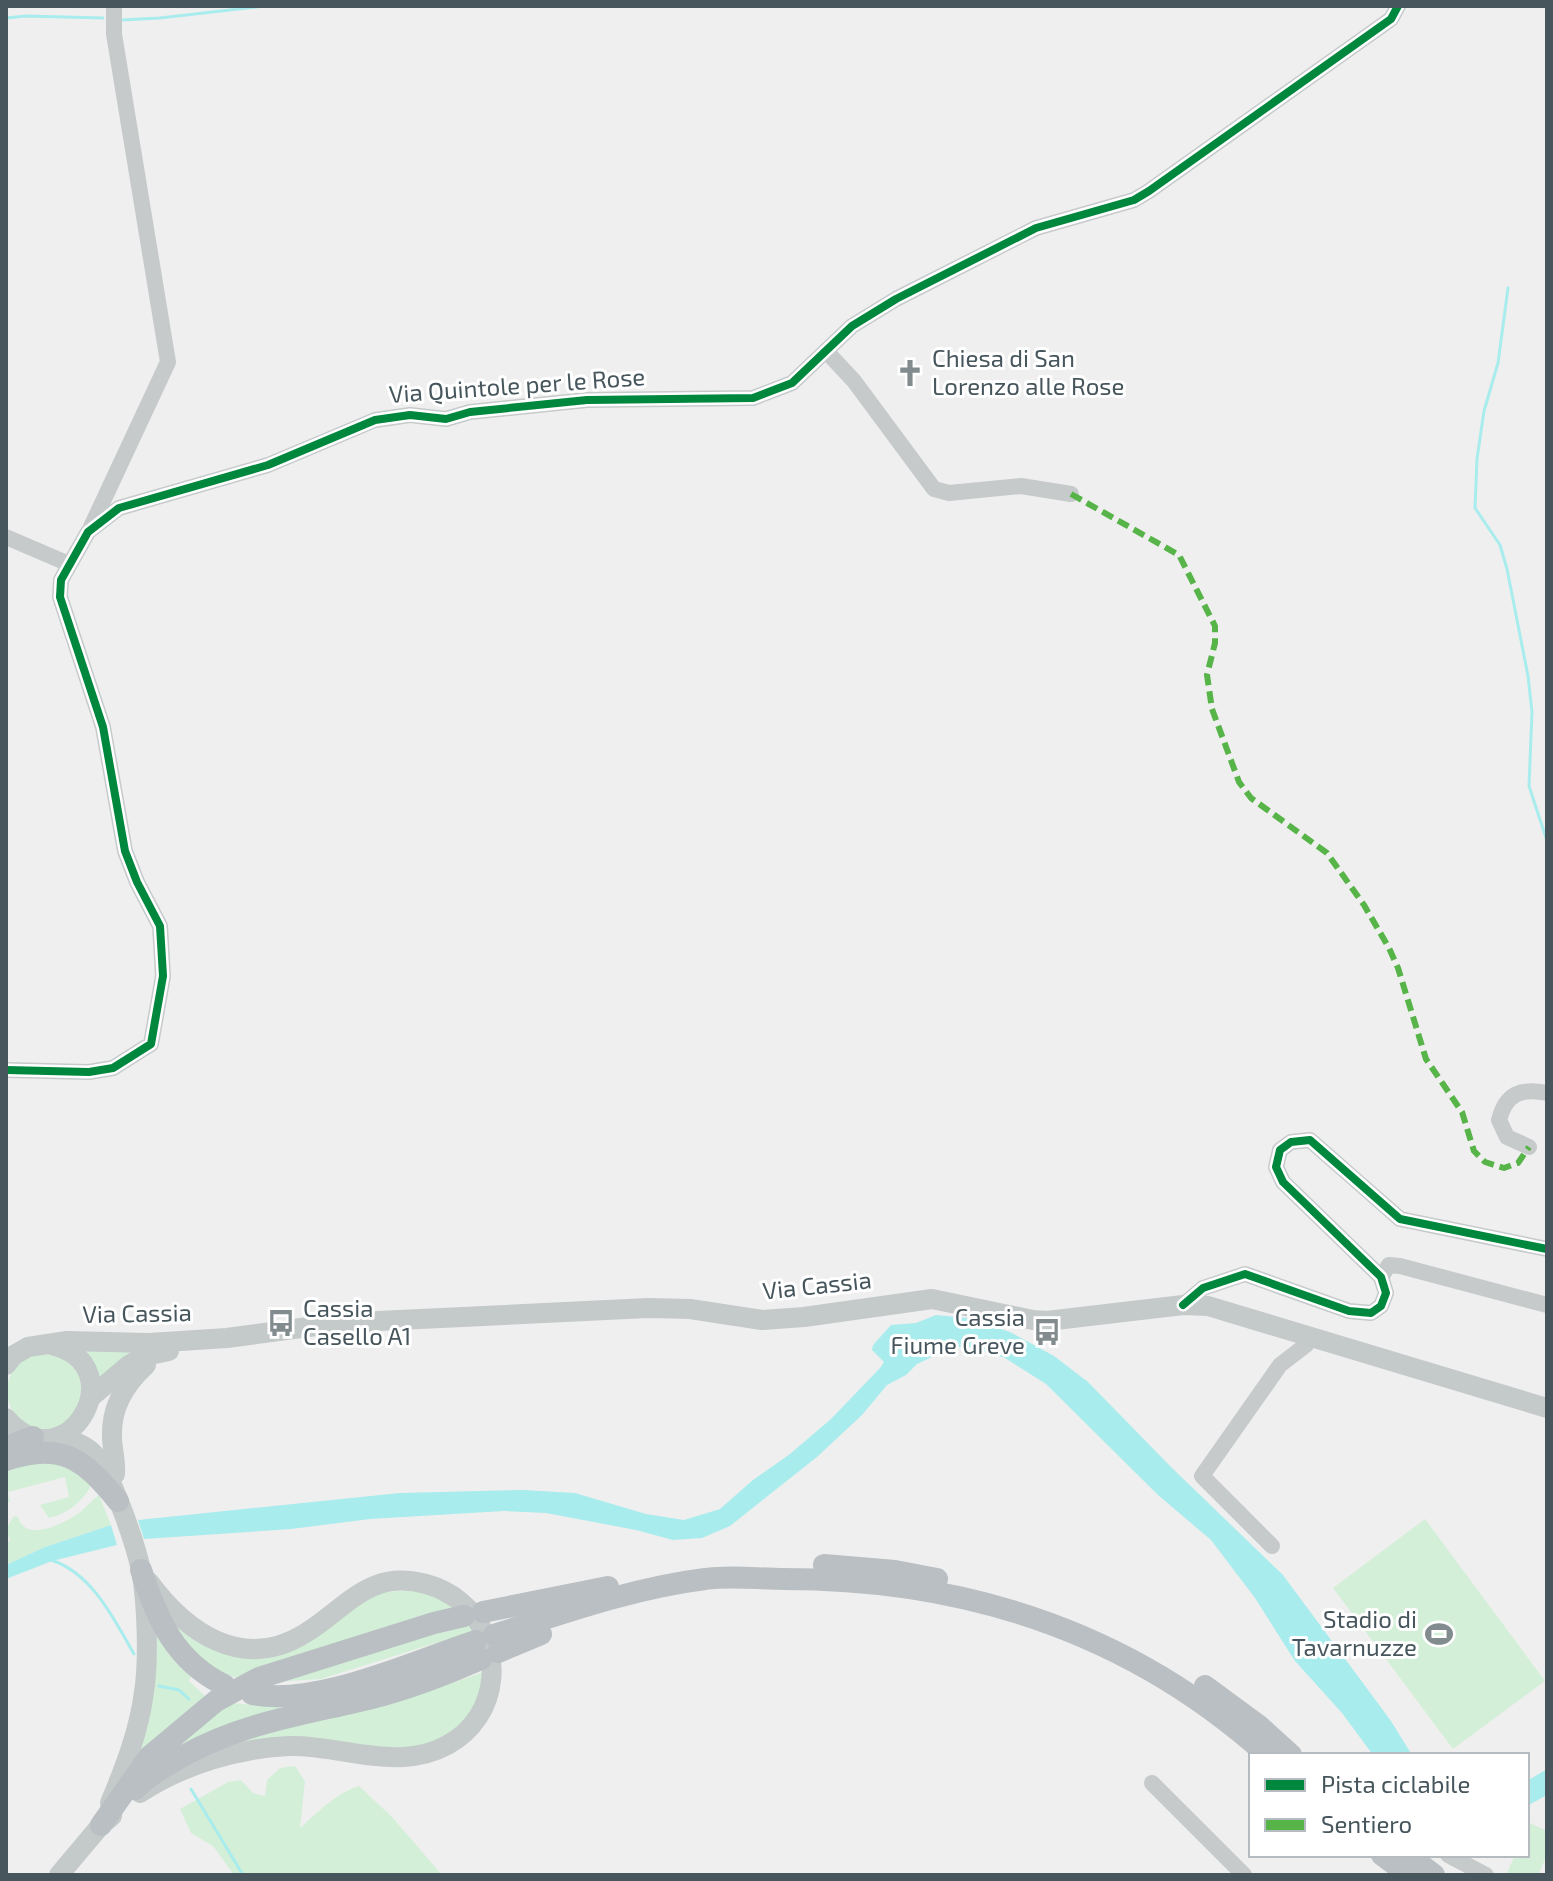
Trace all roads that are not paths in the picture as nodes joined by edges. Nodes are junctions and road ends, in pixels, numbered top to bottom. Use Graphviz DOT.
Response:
graph roads {
  1 [pos="114,6"];
  2 [pos="1398,6"];
  3 [pos="826,351"];
  4 [pos="1071,494"];
  5 [pos="88,532"];
  6 [pos="6,537"];
  7 [pos="69,564"];
  8 [pos="6,1070"];
  9 [pos="1547,1093"];
  10 [pos="1529,1147"];
  11 [pos="1547,1249"];
  12 [pos="1381,1277"];
  13 [pos="1183,1305"];
  14 [pos="1547,1305"];
  15 [pos="1312,1336"];
  16 [pos="227,1338"];
  17 [pos="38,1346"];
  18 [pos="6,1351"];
  19 [pos="162,1353"];
  20 [pos="6,1365"];
  21 [pos="90,1400"];
  22 [pos="1547,1408"];
  23 [pos="6,1418"];
  24 [pos="59,1436"];
  25 [pos="33,1437"];
  26 [pos="6,1447"];
  27 [pos="6,1460"];
  28 [pos="115,1474"];
  29 [pos="118,1501"];
  30 [pos="1272,1546"];
  31 [pos="141,1570"];
  32 [pos="708,1578"];
  33 [pos="673,1584"];
  34 [pos="470,1610"];
  35 [pos="488,1652"];
  36 [pos="256,1686"];
  37 [pos="220,1693"];
  38 [pos="1264,1753"];
  39 [pos="1289,1753"];
  40 [pos="1152,1783"];
  41 [pos="101,1825"];
  42 [pos="1411,1857"];
  43 [pos="1452,1857"];
  44 [pos="59,1875"];
  45 [pos="1244,1875"];
  46 [pos="1434,1875"];
  47 [pos="1486,1875"];
  1 -- 5 [label="street"];
  2 -- 3 [label="street, Via Quintole per le Rose"];
  3 -- 4 [label="street"];
  3 -- 5 [label="street, Via Quintole per le Rose"];
  5 -- 7 [label="street, Via Quintole per le Rose"];
  6 -- 7 [label="street"];
  7 -- 8 [label="street, Via Quintole per le Rose"];
  9 -- 10 [label="street"];
  11 -- 12 [label="street"];
  12 -- 13 [label="street"];
  12 -- 14 [label="street"];
  13 -- 15 [label="main road, Via Cassia"];
  13 -- 16 [label="main road, Via Cassia"];
  15 -- 22 [label="main road, Via Cassia"];
  15 -- 30 [label="street"];
  16 -- 17 [label="main road, Via Cassia"];
  16 -- 19 [label="main road, Via Cassia"];
  17 -- 18 [label="main road"];
  17 -- 20 [label="main road"];
  17 -- 21 [label="main road, Via Cassia"];
  19 -- 21 [label="main road, Via Cassia"];
  19 -- 28 [label="main road"];
  21 -- 24 [label="main road, Via Cassia"];
  21 -- 28 [label="main road"];
  23 -- 25 [label="main road"];
  24 -- 25 [label="main road"];
  24 -- 29 [label="main road"];
  25 -- 26 [label="highway"];
  27 -- 29 [label="highway"];
  28 -- 29 [label="main road"];
  29 -- 31 [label="main road"];
  31 -- 34 [label="main road"];
  31 -- 37 [label="highway"];
  31 -- 41 [label="main road"];
  32 -- 33 [label="highway"];
  32 -- 38 [label="highway"];
  32 -- 39 [label="highway"];
  33 -- 34 [label="highway"];
  33 -- 35 [label="highway"];
  34 -- 35 [label="main road"];
  34 -- 36 [label="highway"];
  35 -- 36 [label="highway"];
  35 -- 41 [label="highway"];
  35 -- 41 [label="main road"];
  36 -- 37 [label="highway"];
  37 -- 41 [label="highway"];
  40 -- 45 [label="street"];
  41 -- 44 [label="main road"];
  42 -- 46 [label="highway"];
  43 -- 47 [label="street"];
}
